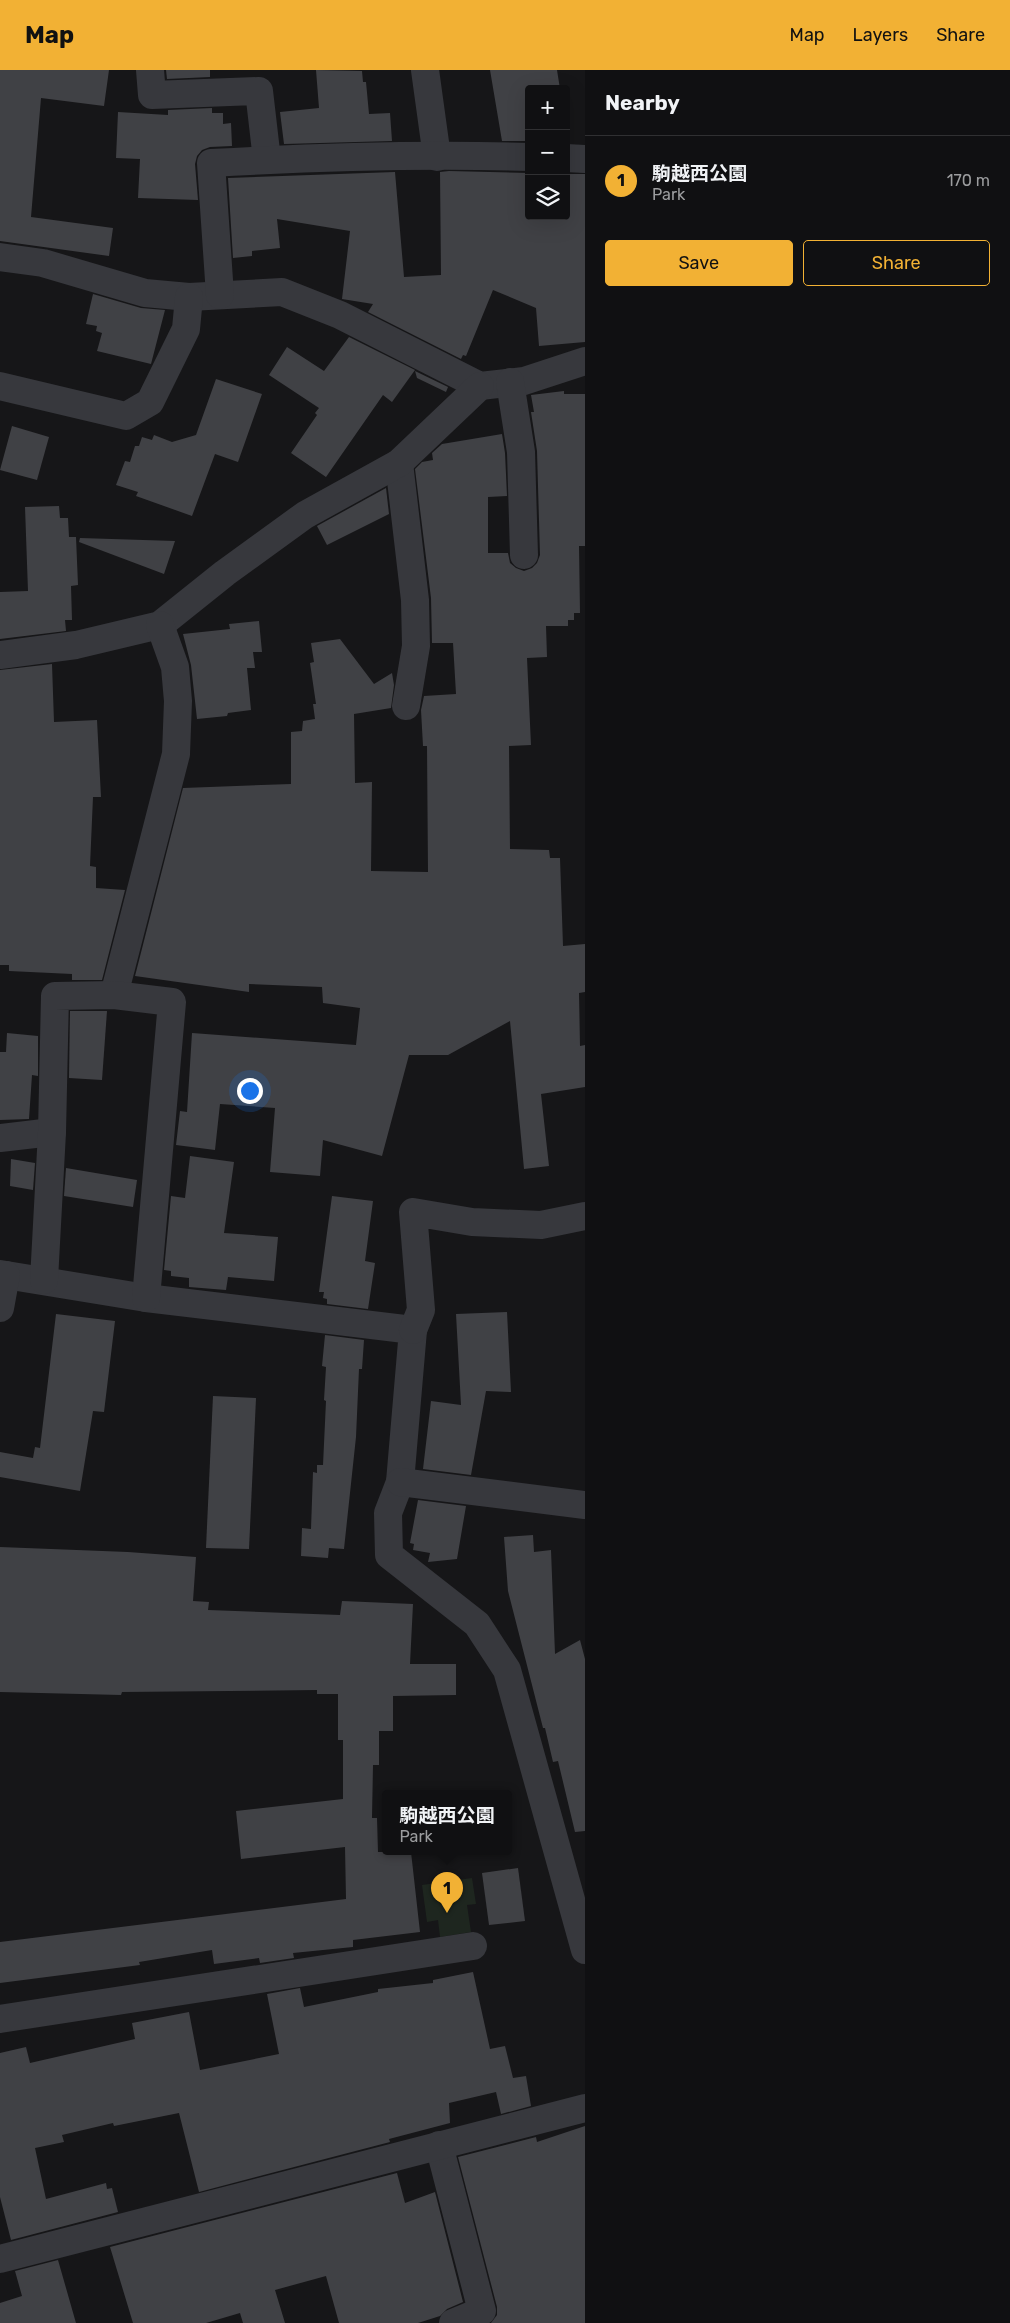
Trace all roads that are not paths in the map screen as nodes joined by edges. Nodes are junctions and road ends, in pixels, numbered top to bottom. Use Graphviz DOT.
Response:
graph roads {
  1 [pos="150,70"];
  2 [pos="424,70"];
  3 [pos="437,157"];
  4 [pos="525,157"];
  5 [pos="570,158"];
  6 [pos="585,159"];
  7 [pos="267,160"];
  8 [pos="0,257"];
  9 [pos="220,296"];
  10 [pos="188,297"];
  11 [pos="585,361"];
  12 [pos="510,382"];
  13 [pos="0,386"];
  14 [pos="480,386"];
  15 [pos="399,463"];
  16 [pos="524,555"];
  17 [pos="160,625"];
  18 [pos="0,655"];
  19 [pos="406,706"];
  20 [pos="114,994"];
  21 [pos="52,1132"];
  22 [pos="0,1138"];
  23 [pos="585,1216"];
  24 [pos="3,1274"];
  25 [pos="44,1280"];
  26 [pos="146,1298"];
  27 [pos="0,1308"];
  28 [pos="413,1330"];
  29 [pos="400,1482"];
  30 [pos="585,1506"];
  31 [pos="473,1946"];
  32 [pos="585,1950"];
  33 [pos="0,2019"];
  34 [pos="585,2108"];
  35 [pos="439,2145"];
  36 [pos="0,2259"];
  37 [pos="453,2323"];
  1 -- 7 [label="street"];
  2 -- 3 [label="street"];
  3 -- 4 [label="street"];
  3 -- 7 [label="street"];
  5 -- 6 [label="street"];
  7 -- 9 [label="street"];
  8 -- 10 [label="street"];
  9 -- 10 [label="street"];
  9 -- 14 [label="street"];
  10 -- 13 [label="street"];
  11 -- 12 [label="street"];
  12 -- 14 [label="street"];
  12 -- 16 [label="street"];
  14 -- 15 [label="street"];
  15 -- 17 [label="street"];
  15 -- 19 [label="street"];
  17 -- 18 [label="street"];
  17 -- 20 [label="street"];
  20 -- 21 [label="street"];
  20 -- 26 [label="street"];
  21 -- 22 [label="street"];
  21 -- 25 [label="street"];
  23 -- 28 [label="street"];
  24 -- 25 [label="street"];
  24 -- 27 [label="street"];
  25 -- 26 [label="street"];
  26 -- 28 [label="street"];
  28 -- 29 [label="street"];
  29 -- 30 [label="street"];
  29 -- 32 [label="street"];
  31 -- 33 [label="street"];
  34 -- 35 [label="street"];
  35 -- 36 [label="street"];
  35 -- 37 [label="street"];
}
